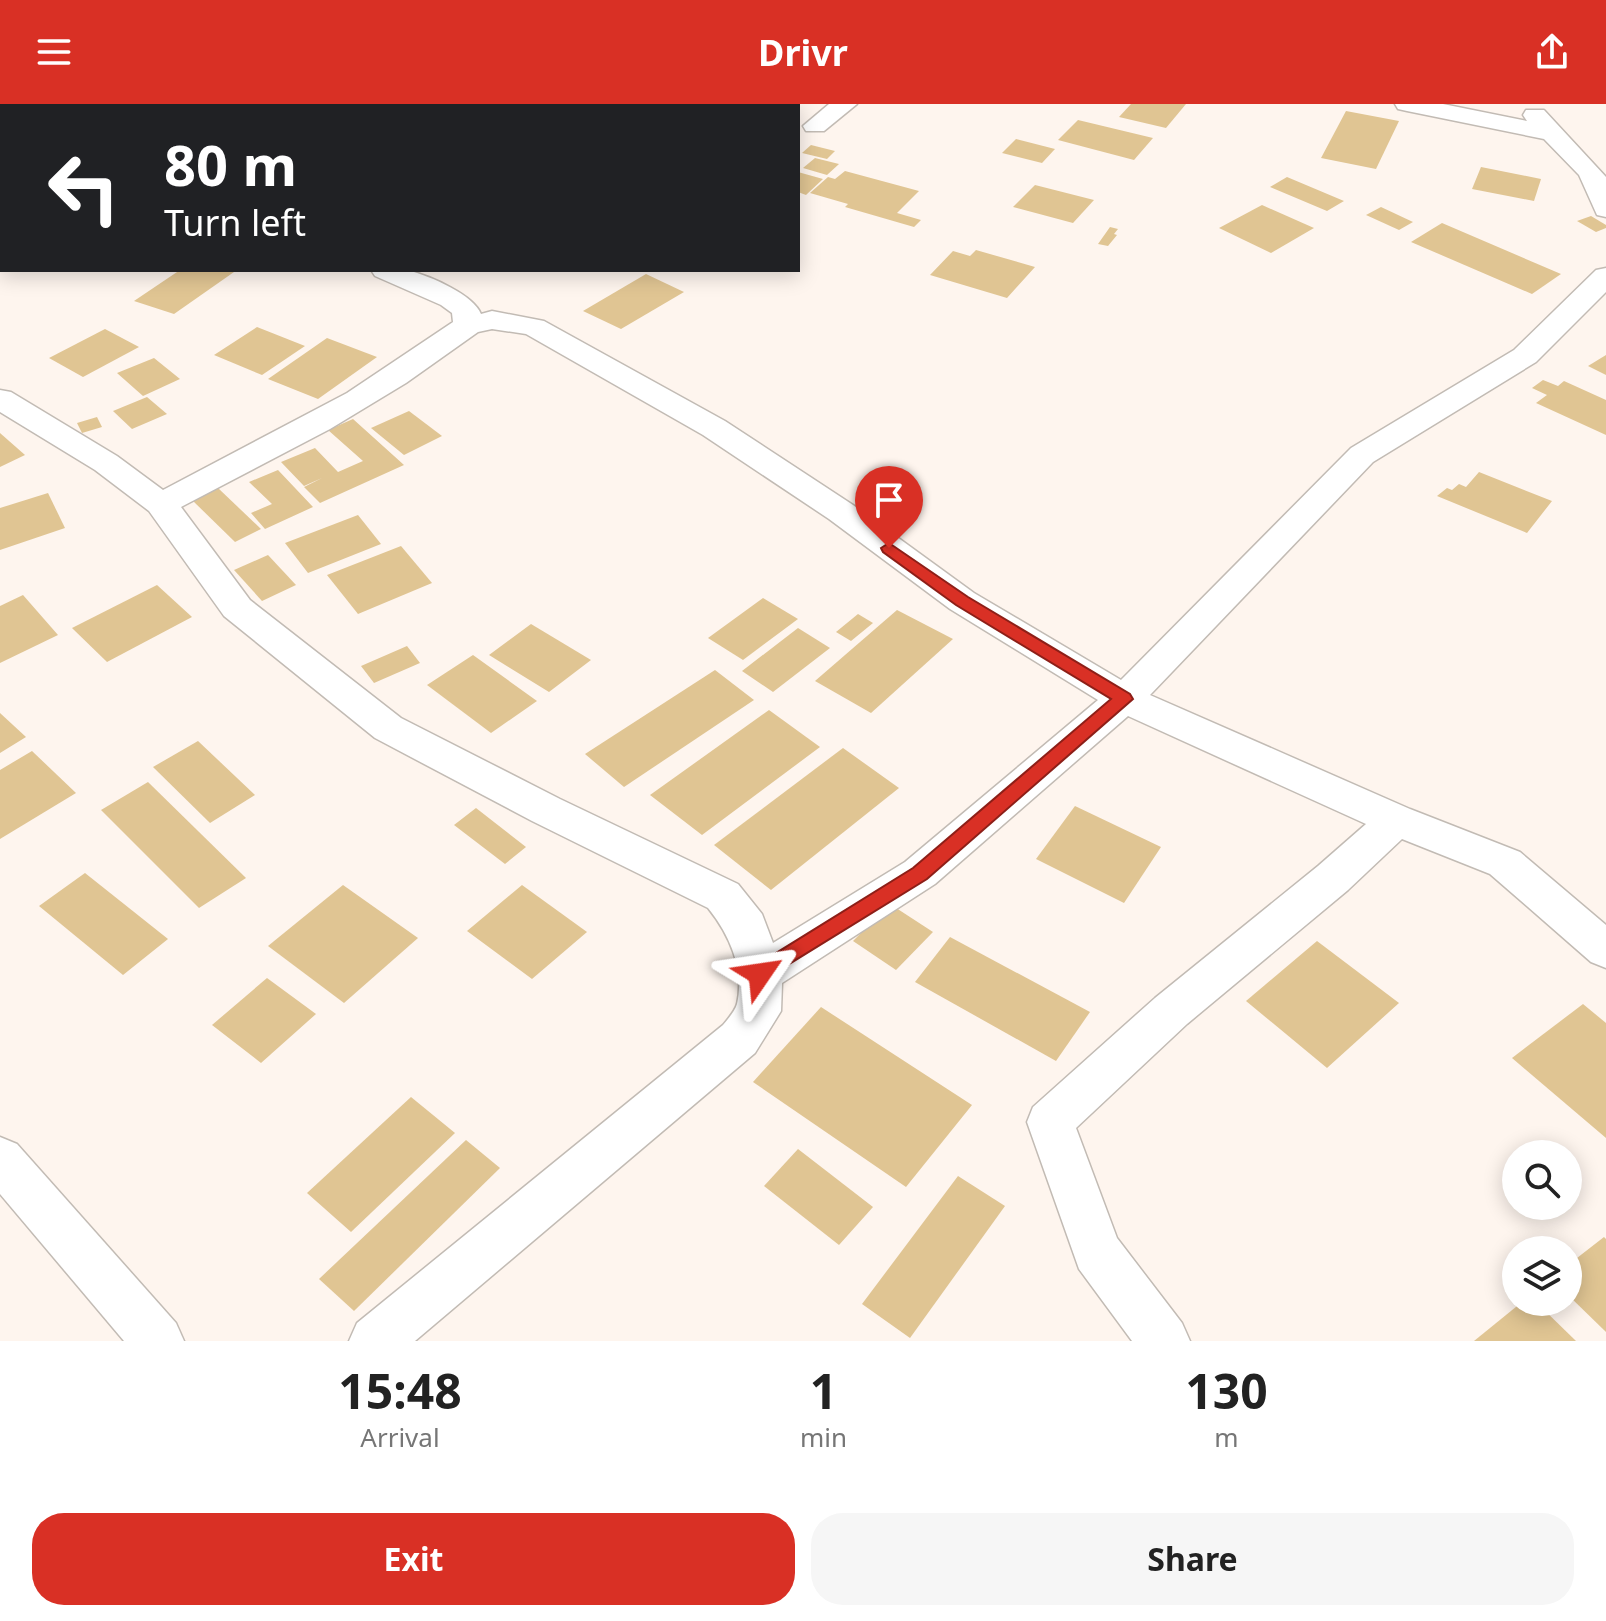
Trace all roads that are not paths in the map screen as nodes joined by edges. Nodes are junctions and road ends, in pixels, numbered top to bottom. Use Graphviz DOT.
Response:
graph roads {
  1 [pos="845,104"];
  2 [pos="1407,104"];
  3 [pos="1526,104"];
  4 [pos="815,126"];
  5 [pos="1550,133"];
  6 [pos="1606,209"];
  7 [pos="390,272"];
  8 [pos="1606,276"];
  9 [pos="468,325"];
  10 [pos="0,399"];
  11 [pos="161,504"];
  12 [pos="1124,699"];
  13 [pos="1396,820"];
  14 [pos="1606,950"];
  15 [pos="760,974"];
  16 [pos="0,1159"];
  17 [pos="158,1341"];
  18 [pos="375,1341"];
  19 [pos="1164,1341"];
  1 -- 4 [label="street"];
  2 -- 5 [label="street"];
  3 -- 5 [label="street"];
  5 -- 6 [label="street"];
  7 -- 9 [label="street"];
  8 -- 12 [label="street"];
  9 -- 11 [label="street"];
  9 -- 12 [label="street"];
  10 -- 11 [label="street"];
  11 -- 15 [label="street"];
  12 -- 13 [label="street"];
  12 -- 15 [label="street"];
  13 -- 14 [label="street"];
  13 -- 19 [label="street"];
  15 -- 18 [label="street"];
  16 -- 17 [label="street"];
}
